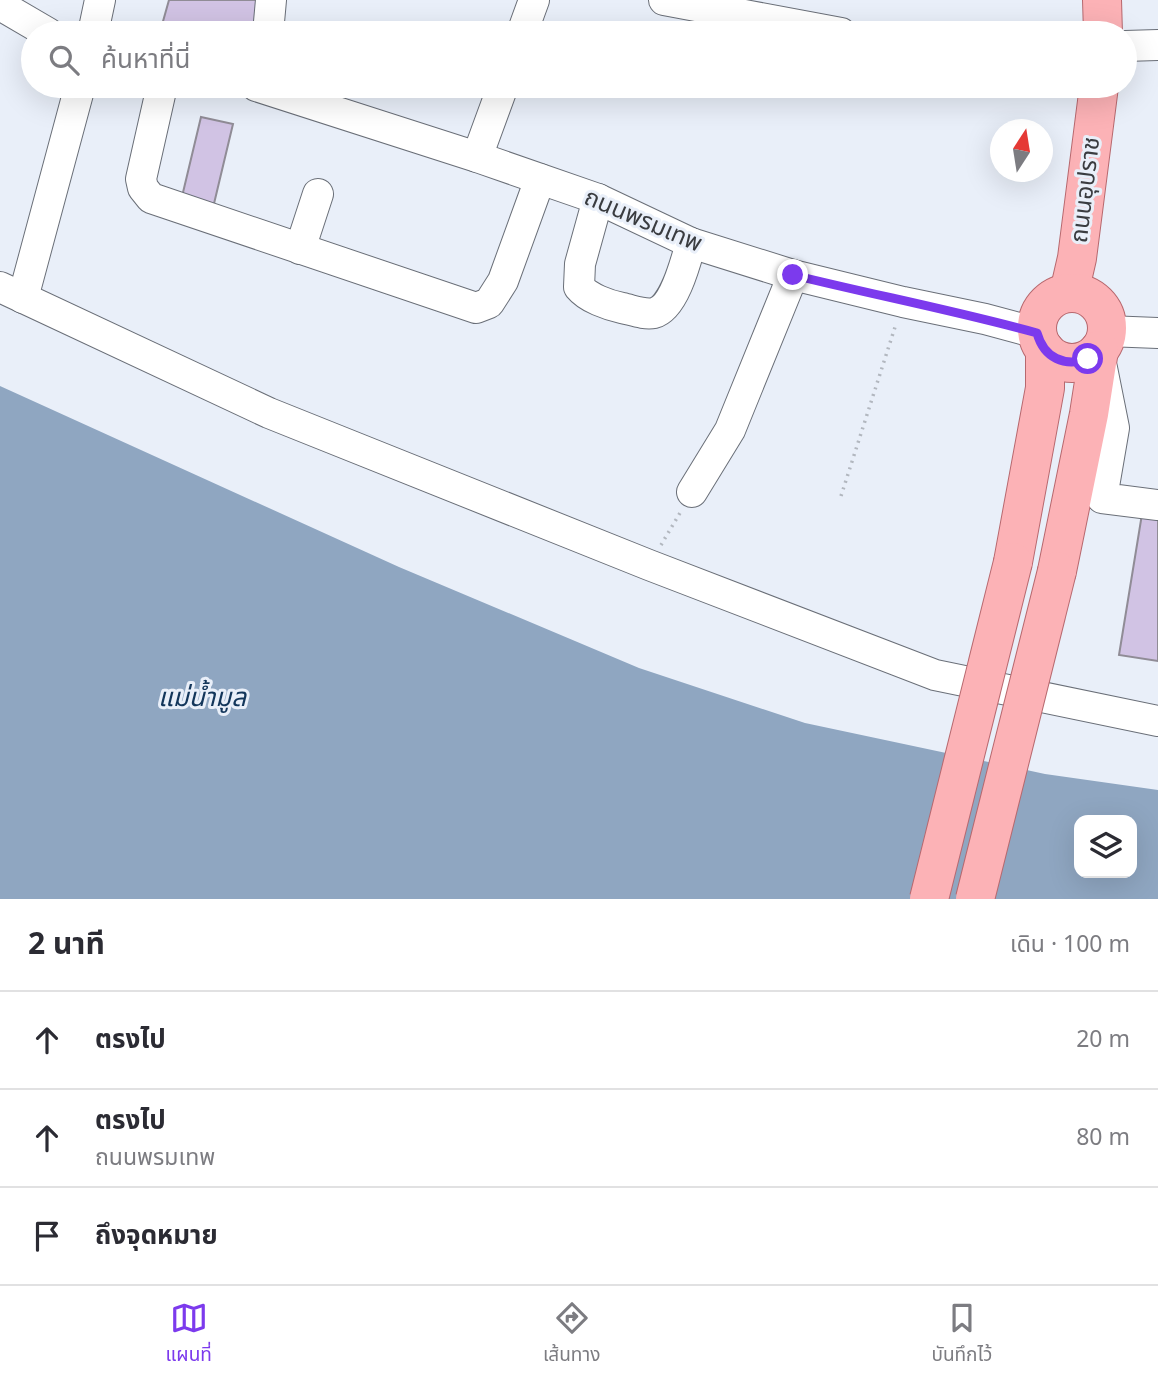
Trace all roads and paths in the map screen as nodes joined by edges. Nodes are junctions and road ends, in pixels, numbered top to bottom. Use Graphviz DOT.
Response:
graph roads {
  1 [pos="100,0"];
  2 [pos="271,0"];
  3 [pos="534,0"];
  4 [pos="664,0"];
  5 [pos="1102,0"];
  6 [pos="0,5"];
  7 [pos="27,21"];
  8 [pos="96,21"];
  9 [pos="269,21"];
  10 [pos="526,21"];
  11 [pos="777,21"];
  12 [pos="1102,21"];
  13 [pos="1158,45"];
  14 [pos="1137,46"];
  15 [pos="76,98"];
  16 [pos="159,98"];
  17 [pos="298,98"];
  18 [pos="499,98"];
  19 [pos="1097,98"];
  20 [pos="477,157"];
  21 [pos="540,179"];
  22 [pos="318,194"];
  23 [pos="598,199"];
  24 [pos="691,243"];
  25 [pos="300,249"];
  26 [pos="793,275"];
  27 [pos="11,292"];
  28 [pos="1069,293"];
  29 [pos="903,302"];
  30 [pos="1158,333"];
  31 [pos="1103,341"];
  32 [pos="1041,342"];
  33 [pos="692,492"];
  34 [pos="841,496"];
  35 [pos="1158,505"];
  36 [pos="649,565"];
  37 [pos="1158,721"];
  38 [pos="929,899"];
  39 [pos="975,899"];
  1 -- 8 [label="street"];
  2 -- 9 [label="street"];
  3 -- 10 [label="street"];
  4 -- 11 [label="street"];
  5 -- 12 [label="main road"];
  6 -- 7 [label="street"];
  13 -- 14 [label="street"];
  15 -- 27 [label="street"];
  16 -- 25 [label="street"];
  17 -- 20 [label="street, ถนนพรมเทพ"];
  18 -- 20 [label="street"];
  19 -- 28 [label="main road, ถนนอุปราช"];
  20 -- 21 [label="street, ถนนพรมเทพ"];
  21 -- 23 [label="street, ถนนพรมเทพ"];
  21 -- 25 [label="street"];
  22 -- 25 [label="street"];
  23 -- 24 [label="street, ถนนพรมเทพ"];
  23 -- 24 [label="street"];
  24 -- 26 [label="street, ถนนพรมเทพ"];
  26 -- 29 [label="street, ถนนพรมเทพ"];
  26 -- 33 [label="street"];
  27 -- 36 [label="street"];
  28 -- 31 [label="main road"];
  28 -- 32 [label="main road"];
  29 -- 32 [label="street, ถนนพรมเทพ"];
  29 -- 34 [label="path"];
  30 -- 31 [label="street"];
  31 -- 32 [label="main road"];
  31 -- 35 [label="street"];
  31 -- 39 [label="main road, bridge"];
  32 -- 38 [label="main road, bridge"];
  33 -- 36 [label="path"];
  36 -- 37 [label="street"];
}
